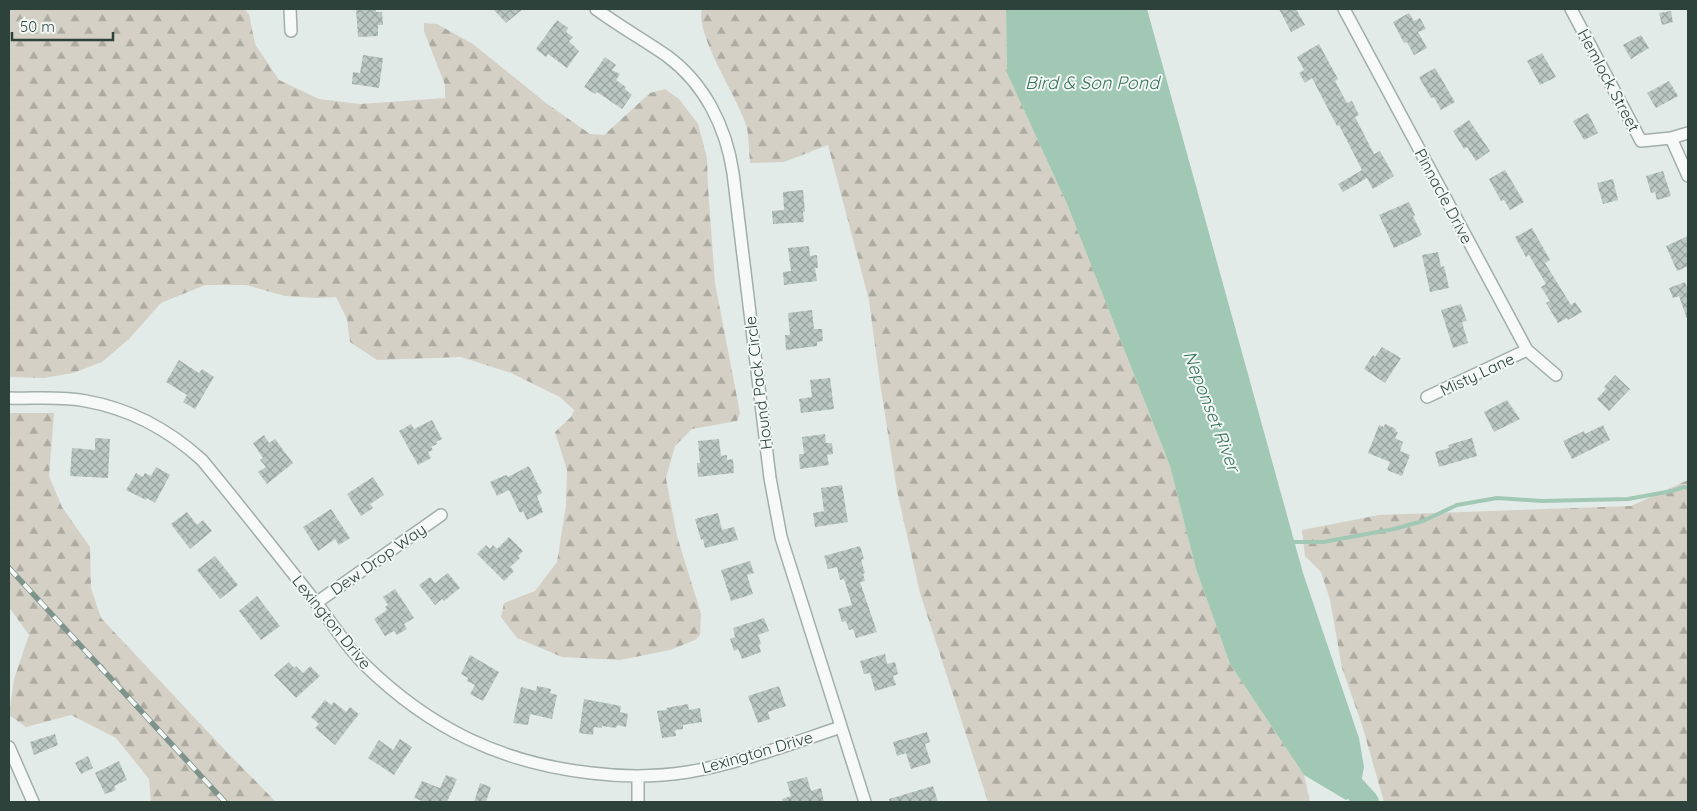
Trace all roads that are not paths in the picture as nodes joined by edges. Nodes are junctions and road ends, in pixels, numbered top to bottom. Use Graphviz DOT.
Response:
graph roads {
  1 [pos="290,9"];
  2 [pos="596,9"];
  3 [pos="1344,9"];
  4 [pos="1571,9"];
  5 [pos="292,31"];
  6 [pos="1688,134"];
  7 [pos="1671,138"];
  8 [pos="1688,176"];
  9 [pos="1527,350"];
  10 [pos="1556,375"];
  11 [pos="1427,397"];
  12 [pos="9,398"];
  13 [pos="441,514"];
  14 [pos="316,602"];
  15 [pos="841,727"];
  16 [pos="9,747"];
  17 [pos="638,776"];
  18 [pos="34,802"];
  19 [pos="638,802"];
  20 [pos="865,802"];
  1 -- 5 [label="street"];
  2 -- 15 [label="street, Hound Pack Circle"];
  3 -- 9 [label="street, Pinnacle Drive"];
  4 -- 7 [label="street, Hemlock Street"];
  6 -- 7 [label="street"];
  7 -- 8 [label="street"];
  9 -- 10 [label="street, Pinnacle Drive"];
  9 -- 11 [label="street, Misty Lane"];
  12 -- 14 [label="street, Lexington Drive"];
  13 -- 14 [label="street, Dew Drop Way"];
  14 -- 17 [label="street, Lexington Drive"];
  15 -- 17 [label="street, Lexington Drive"];
  15 -- 20 [label="street, Hound Pack Circle"];
  16 -- 18 [label="street"];
  17 -- 19 [label="street"];
}
